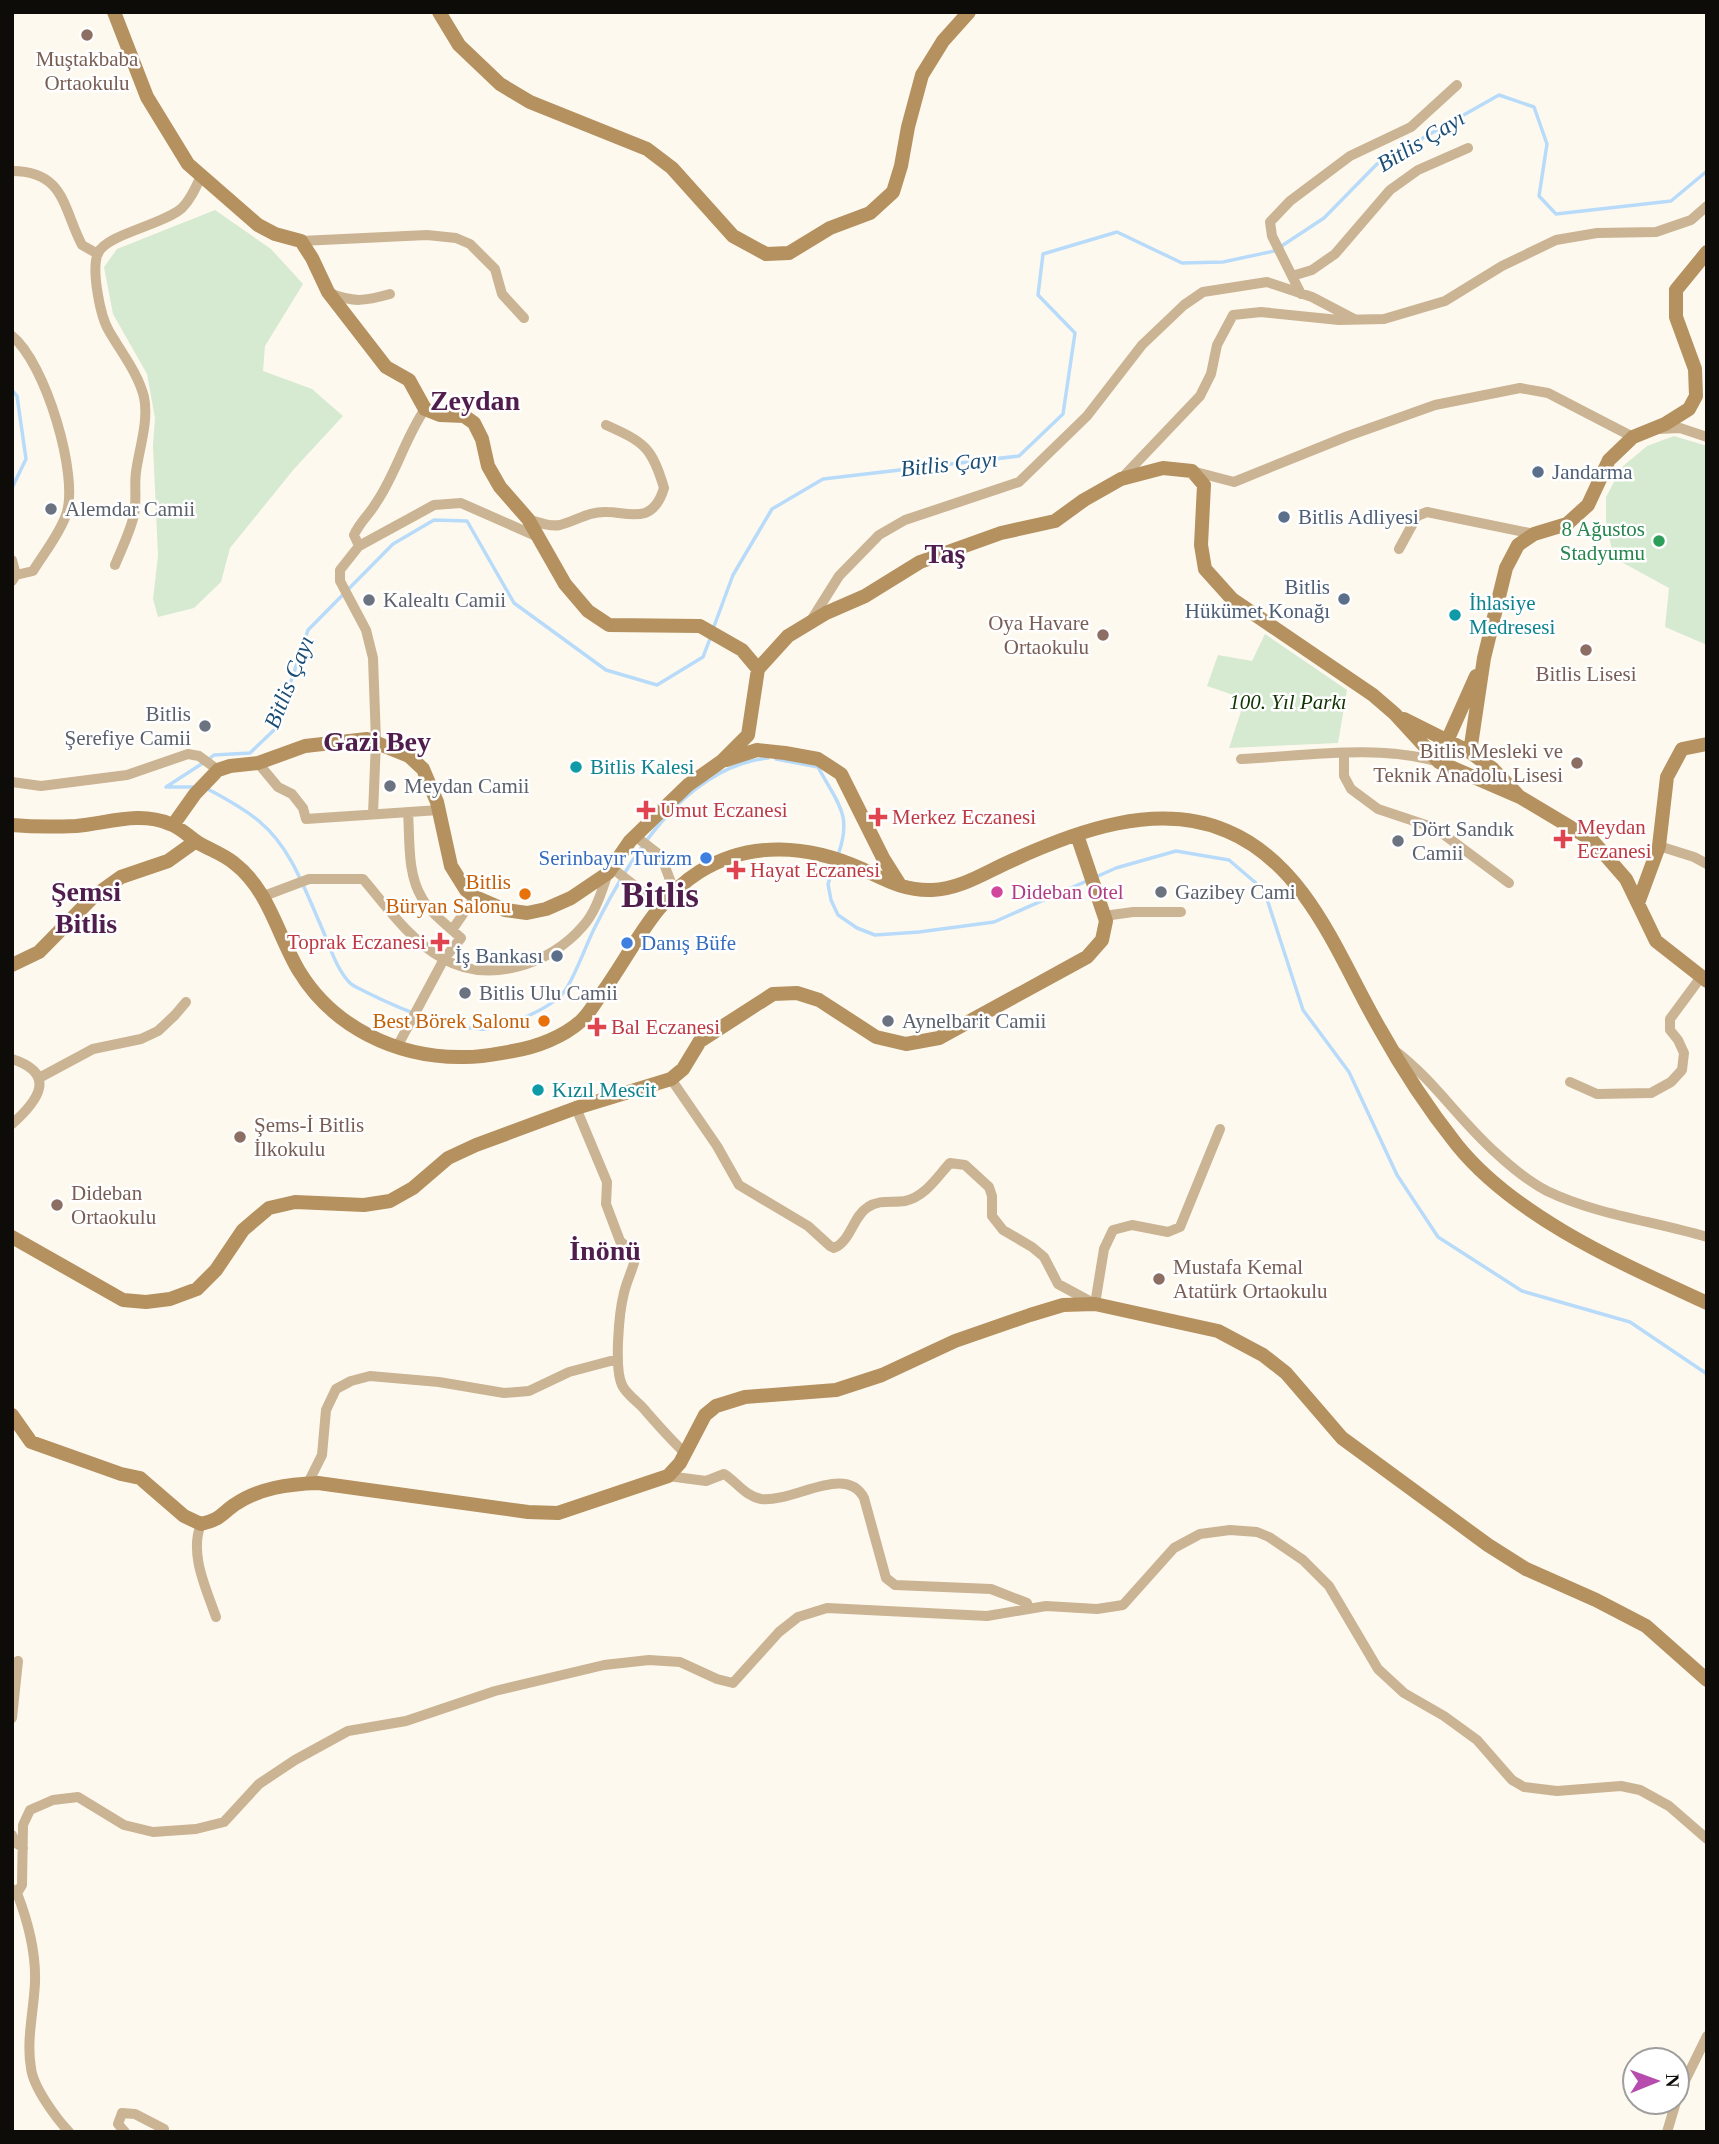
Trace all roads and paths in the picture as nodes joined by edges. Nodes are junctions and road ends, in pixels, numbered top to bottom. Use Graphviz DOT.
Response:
graph roads {
  1 [pos="114,12"];
  2 [pos="439,12"];
  3 [pos="970,12"];
  4 [pos="1457,85"];
  5 [pos="1468,148"];
  6 [pos="12,171"];
  7 [pos="201,176"];
  8 [pos="1707,206"];
  9 [pos="301,241"];
  10 [pos="1707,252"];
  11 [pos="98,254"];
  12 [pos="1292,276"];
  13 [pos="328,292"];
  14 [pos="390,294"];
  15 [pos="1301,294"];
  16 [pos="524,318"];
  17 [pos="1356,320"];
  18 [pos="12,336"];
  19 [pos="425,409"];
  20 [pos="606,425"];
  21 [pos="1651,429"];
  22 [pos="1633,437"];
  23 [pos="1707,437"];
  24 [pos="1192,471"];
  25 [pos="1121,479"];
  26 [pos="528,519"];
  27 [pos="1534,534"];
  28 [pos="538,537"];
  29 [pos="359,546"];
  30 [pos="1399,549"];
  31 [pos="12,560"];
  32 [pos="115,565"];
  33 [pos="14,578"];
  34 [pos="810,622"];
  35 [pos="1484,658"];
  36 [pos="758,669"];
  37 [pos="1395,714"];
  38 [pos="376,741"];
  39 [pos="1447,741"];
  40 [pos="1707,744"];
  41 [pos="1470,752"];
  42 [pos="1344,754"];
  43 [pos="1241,759"];
  44 [pos="722,761"];
  45 [pos="1439,762"];
  46 [pos="258,763"];
  47 [pos="1460,772"];
  48 [pos="212,773"];
  49 [pos="12,782"];
  50 [pos="1520,797"];
  51 [pos="439,810"];
  52 [pos="408,812"];
  53 [pos="373,814"];
  54 [pos="12,825"];
  55 [pos="173,825"];
  56 [pos="1077,835"];
  57 [pos="637,838"];
  58 [pos="196,841"];
  59 [pos="1659,846"];
  60 [pos="1707,864"];
  61 [pos="612,871"];
  62 [pos="1509,883"];
  63 [pos="900,885"];
  64 [pos="675,893"];
  65 [pos="264,896"];
  66 [pos="475,897"];
  67 [pos="1638,903"];
  68 [pos="663,907"];
  69 [pos="1181,912"];
  70 [pos="1104,916"];
  71 [pos="452,930"];
  72 [pos="444,959"];
  73 [pos="12,965"];
  74 [pos="1704,979"];
  75 [pos="186,1002"];
  76 [pos="397,1047"];
  77 [pos="1392,1049"];
  78 [pos="12,1059"];
  79 [pos="39,1078"];
  80 [pos="670,1079"];
  81 [pos="1570,1082"];
  82 [pos="576,1108"];
  83 [pos="12,1124"];
  84 [pos="1220,1129"];
  85 [pos="12,1237"];
  86 [pos="1707,1237"];
  87 [pos="1095,1304"];
  88 [pos="1707,1304"];
  89 [pos="618,1359"];
  90 [pos="12,1415"];
  91 [pos="685,1453"];
  92 [pos="668,1476"];
  93 [pos="308,1483"];
  94 [pos="201,1524"];
  95 [pos="1029,1609"];
  96 [pos="216,1617"];
  97 [pos="18,1661"];
  98 [pos="1707,1680"];
  99 [pos="12,1718"];
  100 [pos="12,1835"];
  101 [pos="1707,1839"];
  102 [pos="23,1847"];
  103 [pos="15,1891"];
  104 [pos="1707,2036"];
  105 [pos="1691,2069"];
  106 [pos="164,2129"];
  107 [pos="69,2132"];
  108 [pos="125,2132"];
  1 -- 7 [label="street"];
  2 -- 3 [label="street"];
  4 -- 12 [label="street"];
  5 -- 12 [label="street"];
  6 -- 11 [label="street"];
  7 -- 9 [label="street"];
  7 -- 11 [label="street"];
  8 -- 17 [label="street"];
  9 -- 13 [label="street"];
  9 -- 16 [label="street"];
  10 -- 21 [label="street"];
  11 -- 32 [label="street"];
  12 -- 15 [label="street"];
  13 -- 14 [label="street"];
  13 -- 19 [label="street"];
  15 -- 17 [label="street"];
  15 -- 34 [label="street"];
  17 -- 25 [label="street"];
  18 -- 33 [label="street"];
  19 -- 26 [label="street"];
  19 -- 29 [label="street"];
  20 -- 26 [label="street"];
  21 -- 22 [label="street"];
  21 -- 23 [label="street"];
  22 -- 24 [label="street"];
  22 -- 27 [label="street"];
  24 -- 25 [label="street"];
  24 -- 37 [label="street"];
  25 -- 34 [label="street"];
  26 -- 28 [label="street"];
  27 -- 30 [label="street"];
  27 -- 35 [label="street"];
  28 -- 29 [label="street"];
  28 -- 36 [label="street"];
  29 -- 38 [label="street"];
  31 -- 33 [label="street"];
  34 -- 36 [label="street"];
  35 -- 39 [label="street"];
  35 -- 41 [label="street"];
  36 -- 44 [label="street"];
  37 -- 39 [label="street"];
  37 -- 45 [label="street"];
  38 -- 46 [label="street"];
  38 -- 51 [label="street"];
  38 -- 53 [label="street"];
  39 -- 41 [label="street"];
  39 -- 45 [label="street"];
  40 -- 59 [label="street"];
  41 -- 47 [label="street"];
  41 -- 50 [label="street"];
  42 -- 43 [label="street"];
  42 -- 45 [label="street"];
  42 -- 62 [label="street"];
  44 -- 57 [label="street"];
  44 -- 63 [label="street"];
  45 -- 47 [label="street"];
  46 -- 48 [label="street"];
  46 -- 53 [label="street"];
  47 -- 50 [label="street"];
  48 -- 49 [label="street"];
  48 -- 55 [label="street"];
  50 -- 67 [label="street"];
  51 -- 52 [label="street"];
  51 -- 66 [label="street"];
  52 -- 53 [label="street"];
  52 -- 71 [label="street"];
  54 -- 55 [label="street"];
  55 -- 58 [label="street"];
  56 -- 63 [label="street"];
  56 -- 70 [label="street"];
  56 -- 77 [label="street"];
  57 -- 61 [label="street"];
  57 -- 64 [label="street"];
  58 -- 65 [label="street"];
  58 -- 73 [label="street"];
  59 -- 60 [label="street"];
  59 -- 67 [label="street"];
  61 -- 66 [label="street"];
  61 -- 68 [label="street"];
  61 -- 72 [label="street"];
  63 -- 64 [label="street"];
  64 -- 68 [label="street"];
  65 -- 72 [label="street"];
  65 -- 76 [label="street"];
  66 -- 71 [label="street"];
  67 -- 74 [label="street"];
  68 -- 76 [label="street"];
  69 -- 70 [label="street"];
  70 -- 80 [label="street"];
  71 -- 72 [label="street"];
  72 -- 76 [label="street"];
  74 -- 81 [label="street"];
  75 -- 79 [label="street"];
  77 -- 86 [label="street"];
  77 -- 88 [label="street"];
  78 -- 79 [label="street"];
  79 -- 83 [label="street"];
  80 -- 82 [label="street"];
  80 -- 87 [label="street"];
  82 -- 85 [label="street"];
  82 -- 89 [label="street"];
  84 -- 87 [label="street"];
  87 -- 91 [label="street"];
  87 -- 98 [label="street"];
  89 -- 91 [label="street"];
  89 -- 93 [label="street"];
  90 -- 94 [label="street"];
  91 -- 92 [label="street"];
  92 -- 93 [label="street"];
  92 -- 95 [label="street"];
  93 -- 94 [label="street"];
  94 -- 96 [label="street"];
  95 -- 101 [label="street"];
  95 -- 102 [label="street"];
  97 -- 99 [label="street"];
  100 -- 102 [label="street"];
  102 -- 103 [label="street"];
  103 -- 107 [label="street"];
  104 -- 105 [label="street"];
  106 -- 108 [label="street"];
}
